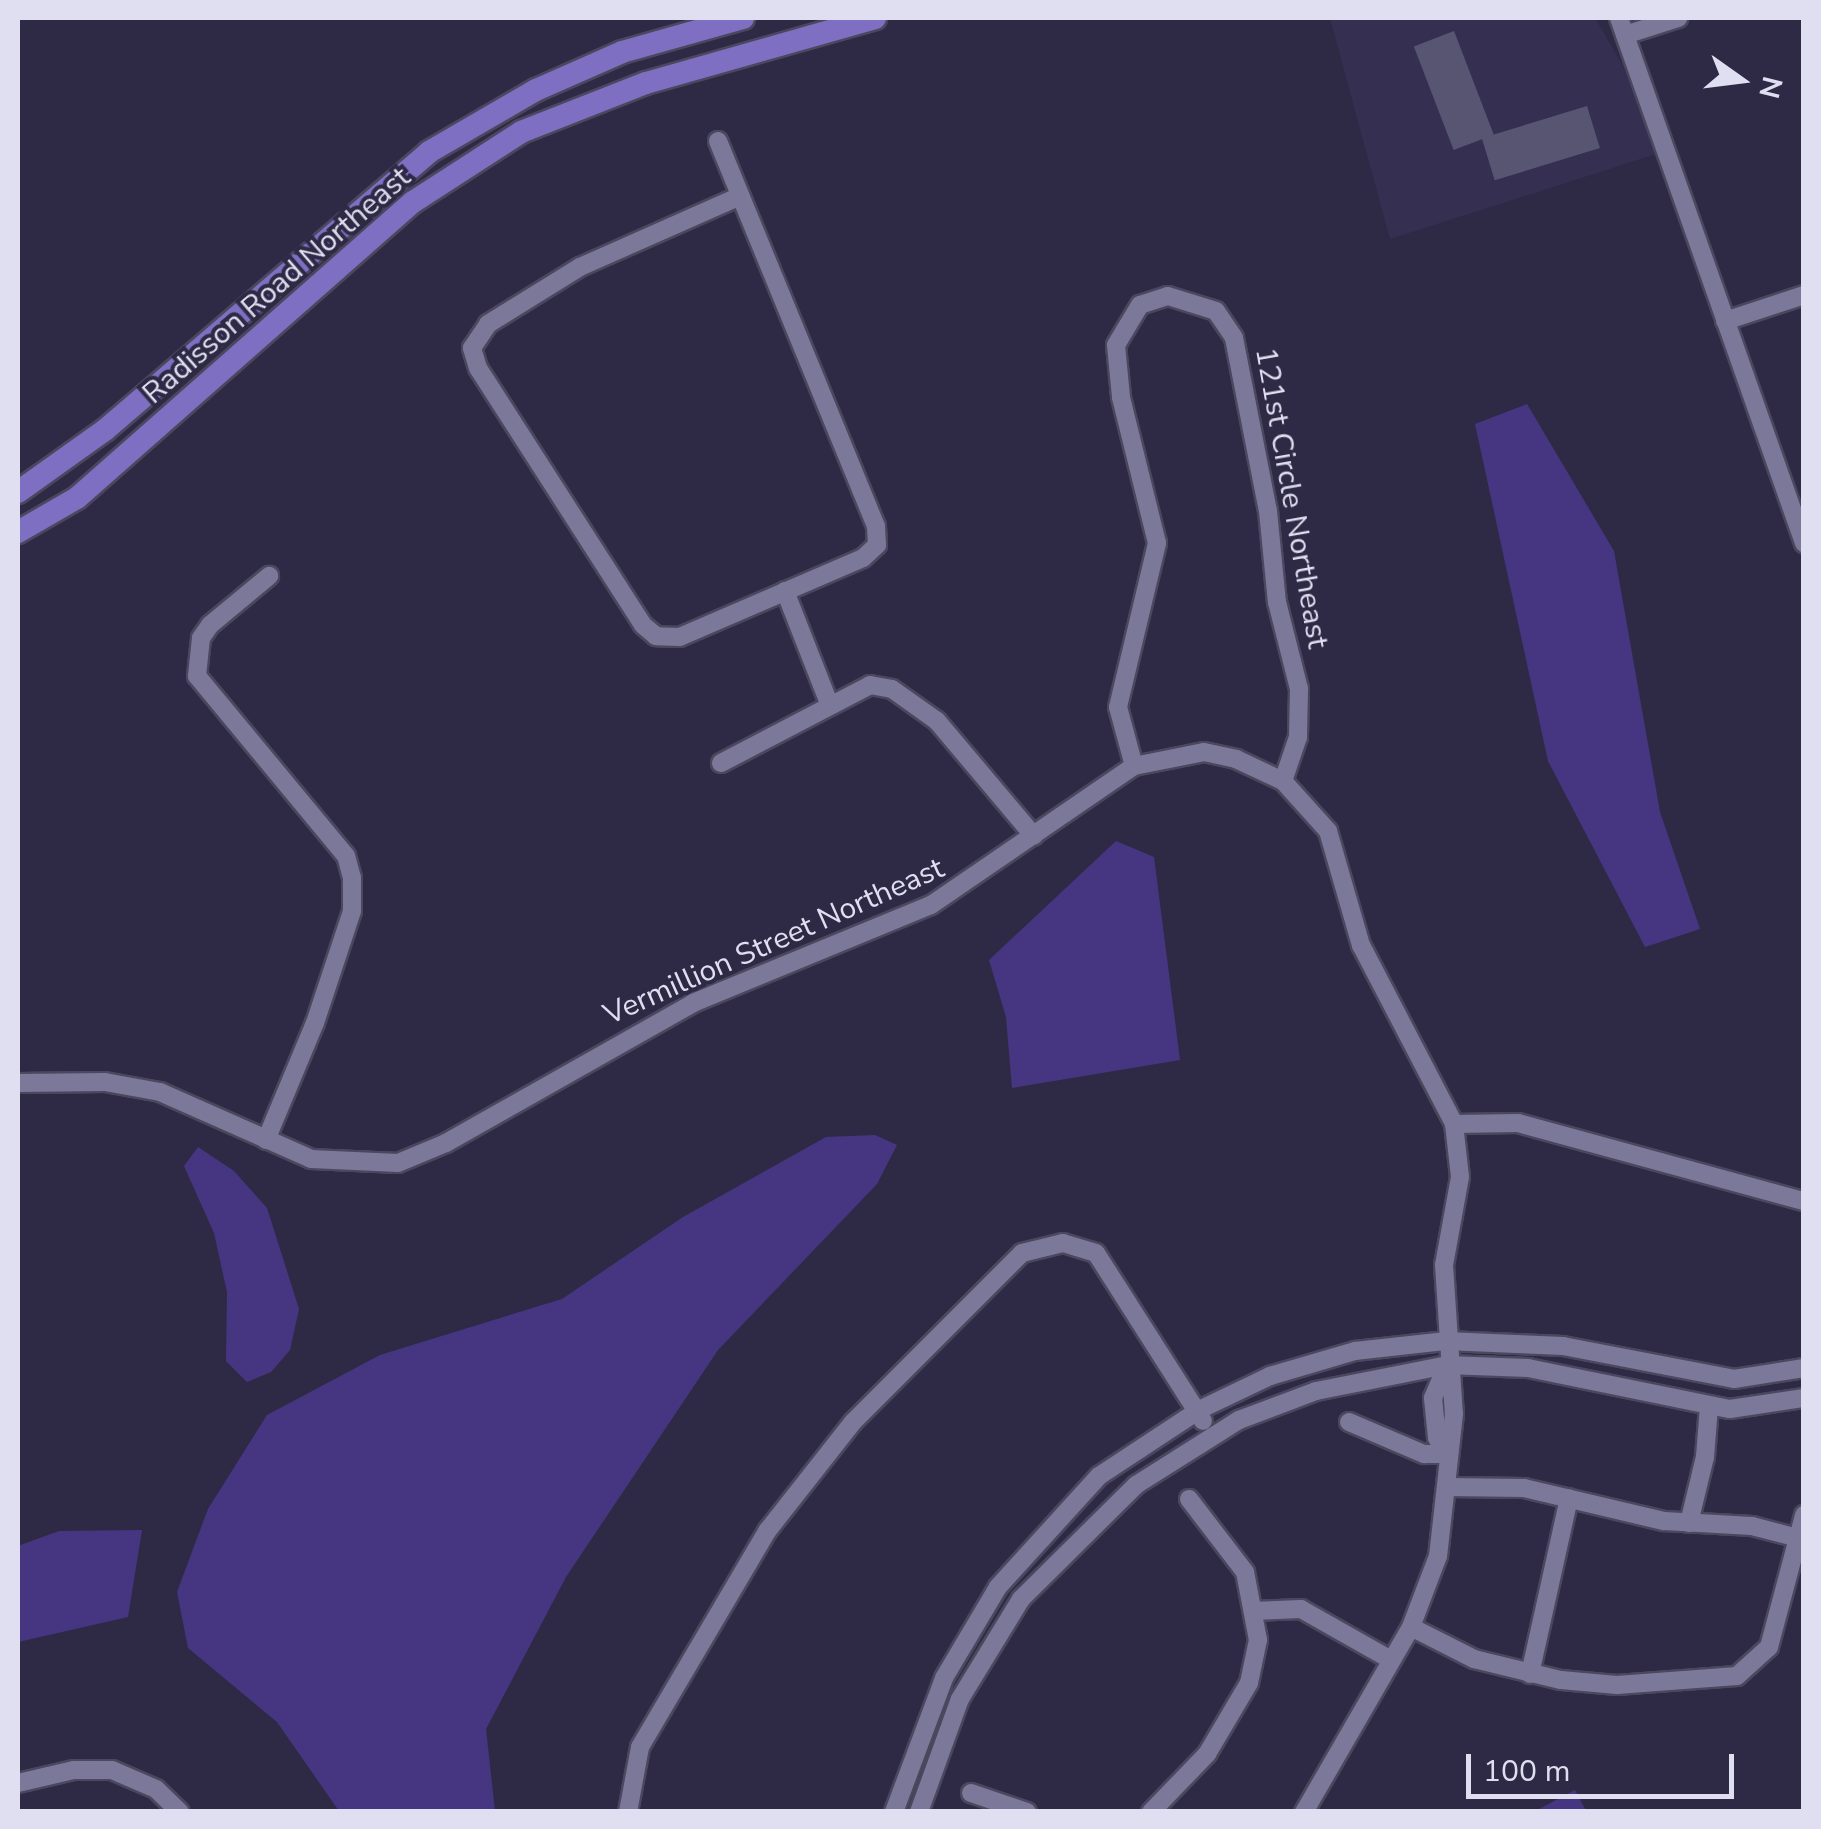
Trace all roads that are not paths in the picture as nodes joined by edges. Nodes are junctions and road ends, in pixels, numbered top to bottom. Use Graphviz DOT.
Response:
graph roads {
  1 [pos="743,18"];
  2 [pos="876,18"];
  3 [pos="1678,18"];
  4 [pos="1622,26"];
  5 [pos="718,141"];
  6 [pos="740,196"];
  7 [pos="1804,295"];
  8 [pos="1726,321"];
  9 [pos="18,492"];
  10 [pos="18,532"];
  11 [pos="1804,543"];
  12 [pos="269,576"];
  13 [pos="785,592"];
  14 [pos="830,706"];
  15 [pos="721,763"];
  16 [pos="1134,766"];
  17 [pos="1284,782"];
  18 [pos="1034,836"];
  19 [pos="18,1083"];
  20 [pos="1454,1124"];
  21 [pos="266,1140"];
  22 [pos="1804,1201"];
  23 [pos="1446,1341"];
  24 [pos="1447,1364"];
  25 [pos="1804,1368"];
  26 [pos="1804,1398"];
  27 [pos="1709,1406"];
  28 [pos="1199,1410"];
  29 [pos="1349,1422"];
  30 [pos="1209,1435"];
  31 [pos="1448,1454"];
  32 [pos="1448,1487"];
  33 [pos="1568,1498"];
  34 [pos="1190,1500"];
  35 [pos="1804,1515"];
  36 [pos="1688,1523"];
  37 [pos="1798,1538"];
  38 [pos="1252,1611"];
  39 [pos="1411,1627"];
  40 [pos="1391,1660"];
  41 [pos="1530,1674"];
  42 [pos="18,1782"];
  43 [pos="972,1793"];
  44 [pos="1162,1808"];
  45 [pos="180,1812"];
  46 [pos="628,1812"];
  47 [pos="894,1812"];
  48 [pos="920,1812"];
  49 [pos="1027,1812"];
  50 [pos="1304,1812"];
  1 -- 9 [label="main road, Radisson Road Northeast"];
  2 -- 10 [label="main road, Radisson Road Northeast"];
  3 -- 4 [label="street"];
  4 -- 8 [label="street"];
  5 -- 6 [label="street"];
  6 -- 13 [label="street"];
  6 -- 13 [label="street"];
  7 -- 8 [label="street"];
  8 -- 11 [label="street"];
  12 -- 21 [label="street"];
  13 -- 14 [label="street"];
  14 -- 15 [label="street"];
  14 -- 18 [label="street"];
  16 -- 17 [label="street, Vermillion Street Northeast"];
  16 -- 17 [label="street, 121st Circle Northeast"];
  16 -- 18 [label="street, Vermillion Street Northeast"];
  17 -- 20 [label="street, Vermillion Street Northeast"];
  18 -- 21 [label="street, Vermillion Street Northeast"];
  19 -- 21 [label="street, Vermillion Street Northeast"];
  20 -- 22 [label="street"];
  20 -- 23 [label="street, Vermillion Street Northeast"];
  23 -- 24 [label="street, Vermillion Street Northeast"];
  23 -- 25 [label="street"];
  23 -- 28 [label="street"];
  24 -- 27 [label="street"];
  24 -- 30 [label="street"];
  24 -- 31 [label="street, Vermillion Street Northeast"];
  26 -- 27 [label="street"];
  27 -- 36 [label="street"];
  28 -- 30 [label="street"];
  28 -- 46 [label="street"];
  28 -- 47 [label="street"];
  29 -- 31 [label="street"];
  30 -- 48 [label="street"];
  31 -- 32 [label="street, Vermillion Street Northeast"];
  32 -- 33 [label="street"];
  32 -- 39 [label="street, Vermillion Street Northeast"];
  33 -- 36 [label="street"];
  33 -- 41 [label="street"];
  34 -- 38 [label="street"];
  35 -- 37 [label="street"];
  36 -- 37 [label="street"];
  37 -- 41 [label="street"];
  38 -- 40 [label="street"];
  38 -- 44 [label="street"];
  39 -- 40 [label="street, Vermillion Street Northeast"];
  39 -- 41 [label="street"];
  40 -- 50 [label="street, Vermillion Street Northeast"];
  42 -- 45 [label="street"];
  43 -- 49 [label="street"];
}
